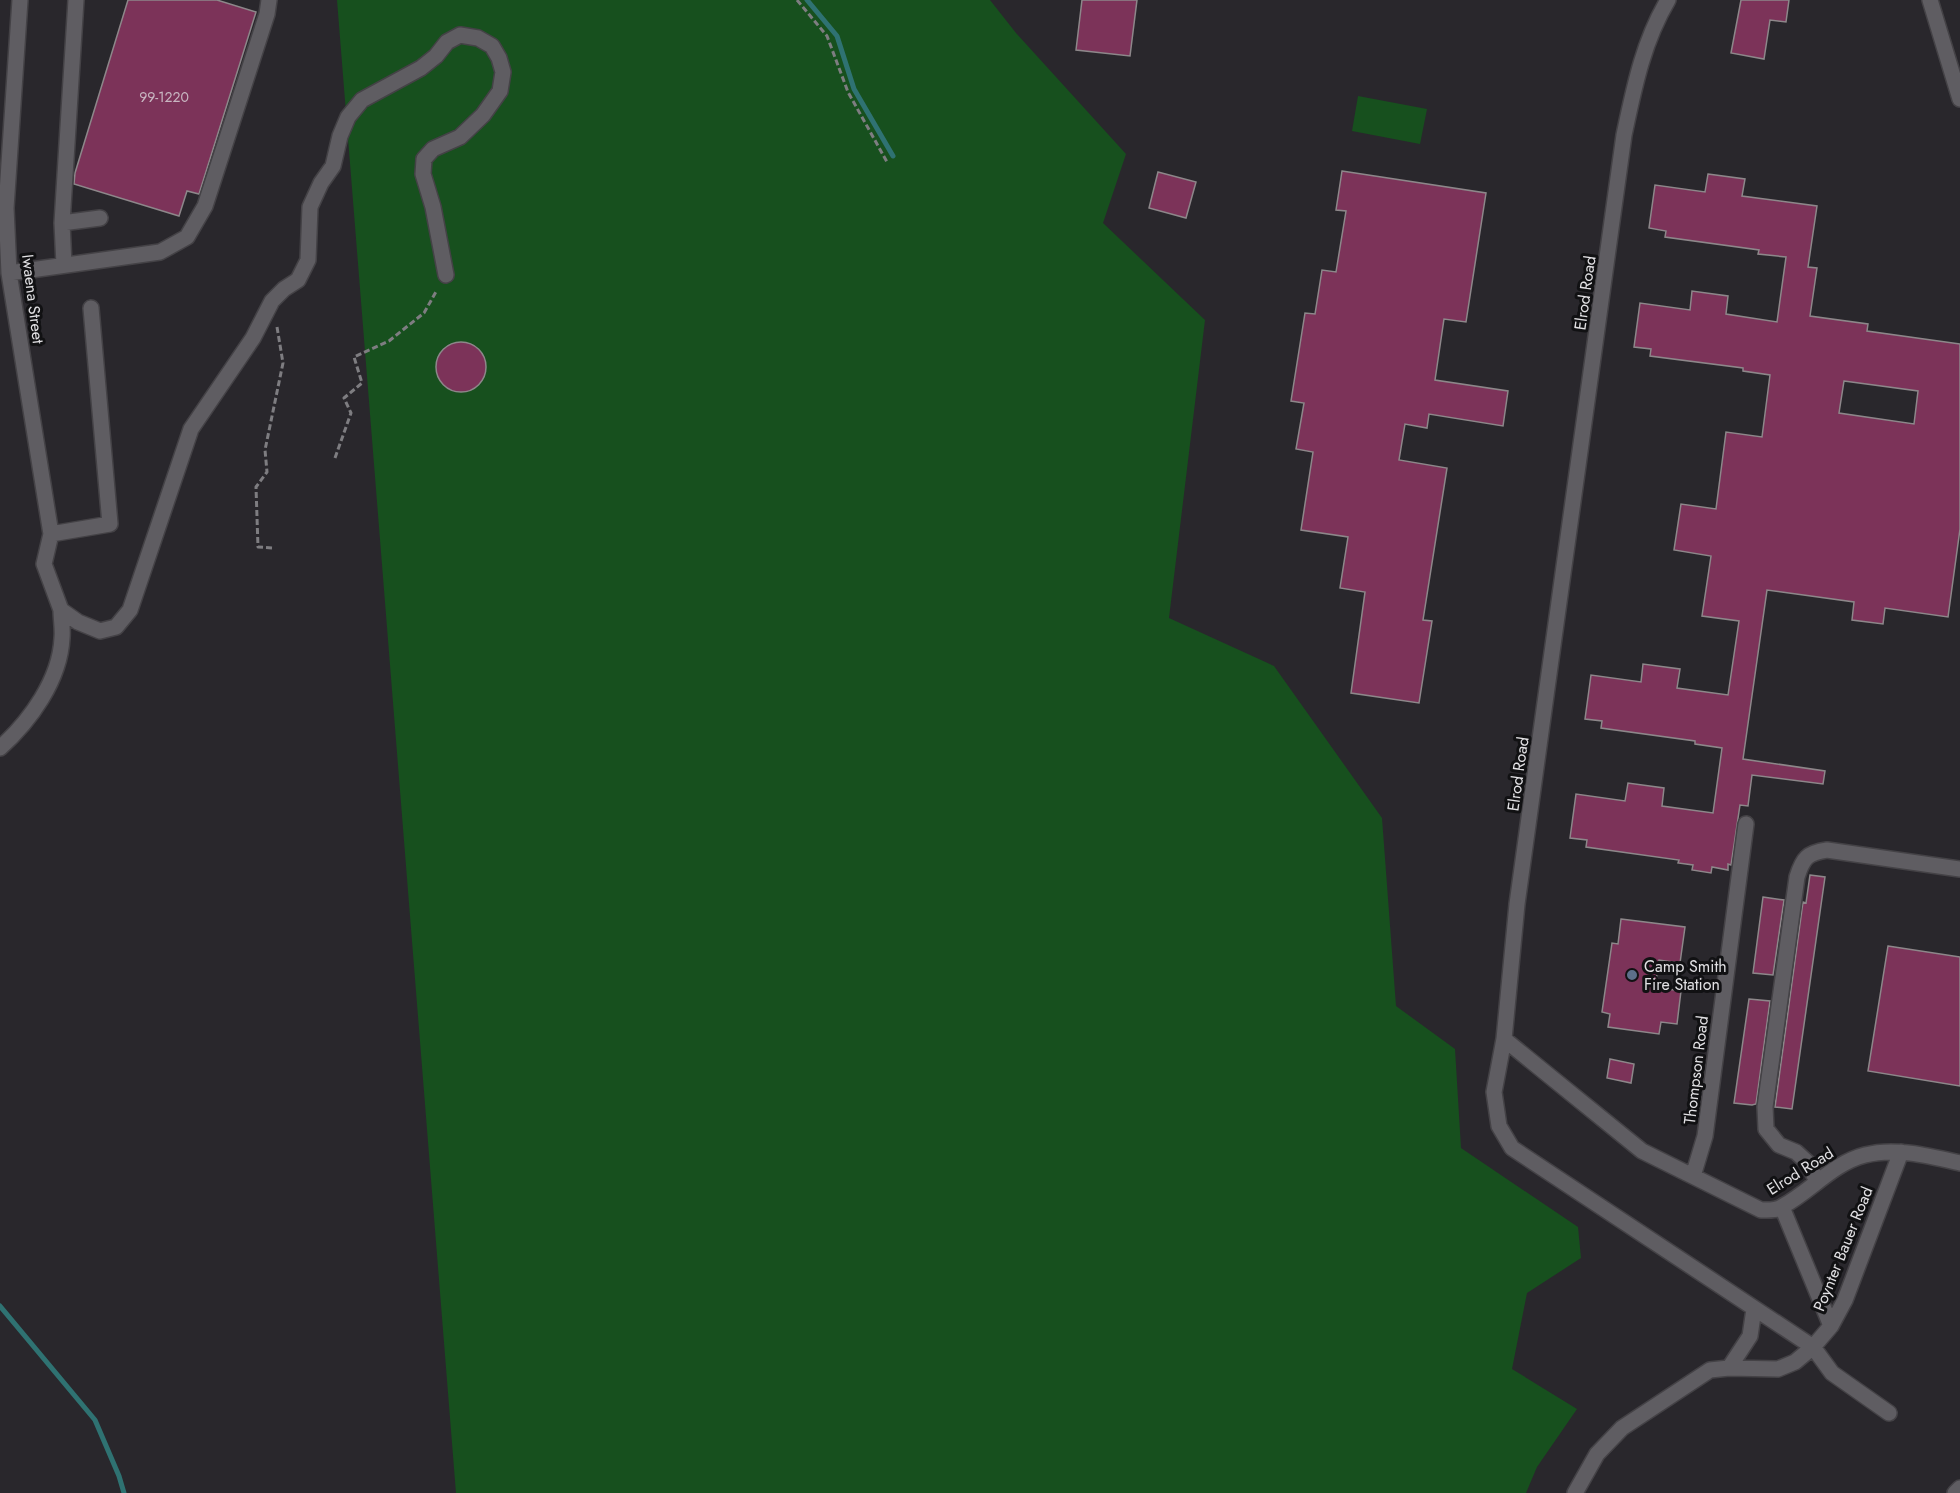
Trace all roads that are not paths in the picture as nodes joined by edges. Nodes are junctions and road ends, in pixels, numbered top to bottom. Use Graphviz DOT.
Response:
graph roads {
  1 [pos="20,0"];
  2 [pos="76,0"];
  3 [pos="269,0"];
  4 [pos="1668,0"];
  5 [pos="1930,0"];
  6 [pos="1960,99"];
  7 [pos="100,218"];
  8 [pos="62,224"];
  9 [pos="64,265"];
  10 [pos="9,273"];
  11 [pos="446,275"];
  12 [pos="91,308"];
  13 [pos="51,534"];
  14 [pos="61,610"];
  15 [pos="0,747"];
  16 [pos="1746,824"];
  17 [pos="1960,869"];
  18 [pos="1504,1039"];
  19 [pos="1901,1152"];
  20 [pos="1960,1163"];
  21 [pos="1693,1176"];
  22 [pos="1817,1181"];
  23 [pos="1782,1207"];
  24 [pos="1754,1308"];
  25 [pos="1831,1326"];
  26 [pos="1813,1347"];
  27 [pos="1729,1368"];
  28 [pos="1889,1413"];
  29 [pos="1960,1488"];
  30 [pos="1575,1493"];
  31 [pos="1955,1493"];
  1 -- 10 [label="street, Iwaena Street"];
  2 -- 8 [label="street"];
  3 -- 9 [label="street"];
  4 -- 18 [label="street, Elrod Road"];
  5 -- 6 [label="street"];
  7 -- 8 [label="street"];
  8 -- 9 [label="street"];
  9 -- 10 [label="street"];
  10 -- 13 [label="street, Iwaena Street"];
  11 -- 14 [label="street"];
  12 -- 13 [label="street"];
  13 -- 14 [label="street, Iwaena Street"];
  14 -- 15 [label="street"];
  16 -- 21 [label="street, Thompson Road"];
  17 -- 22 [label="street"];
  18 -- 21 [label="street, Elrod Road"];
  18 -- 24 [label="street"];
  19 -- 20 [label="street, Elrod Road"];
  19 -- 22 [label="street, Elrod Road"];
  19 -- 25 [label="street, Poynter Bauer Road"];
  21 -- 23 [label="street, Elrod Road"];
  22 -- 23 [label="street, Elrod Road"];
  23 -- 25 [label="street"];
  24 -- 26 [label="street"];
  24 -- 27 [label="street"];
  25 -- 26 [label="street, Poynter Bauer Road"];
  26 -- 27 [label="street, Poynter Bauer Road"];
  26 -- 28 [label="street"];
  27 -- 30 [label="street, Poynter Bauer Road"];
  29 -- 31 [label="street"];
}
